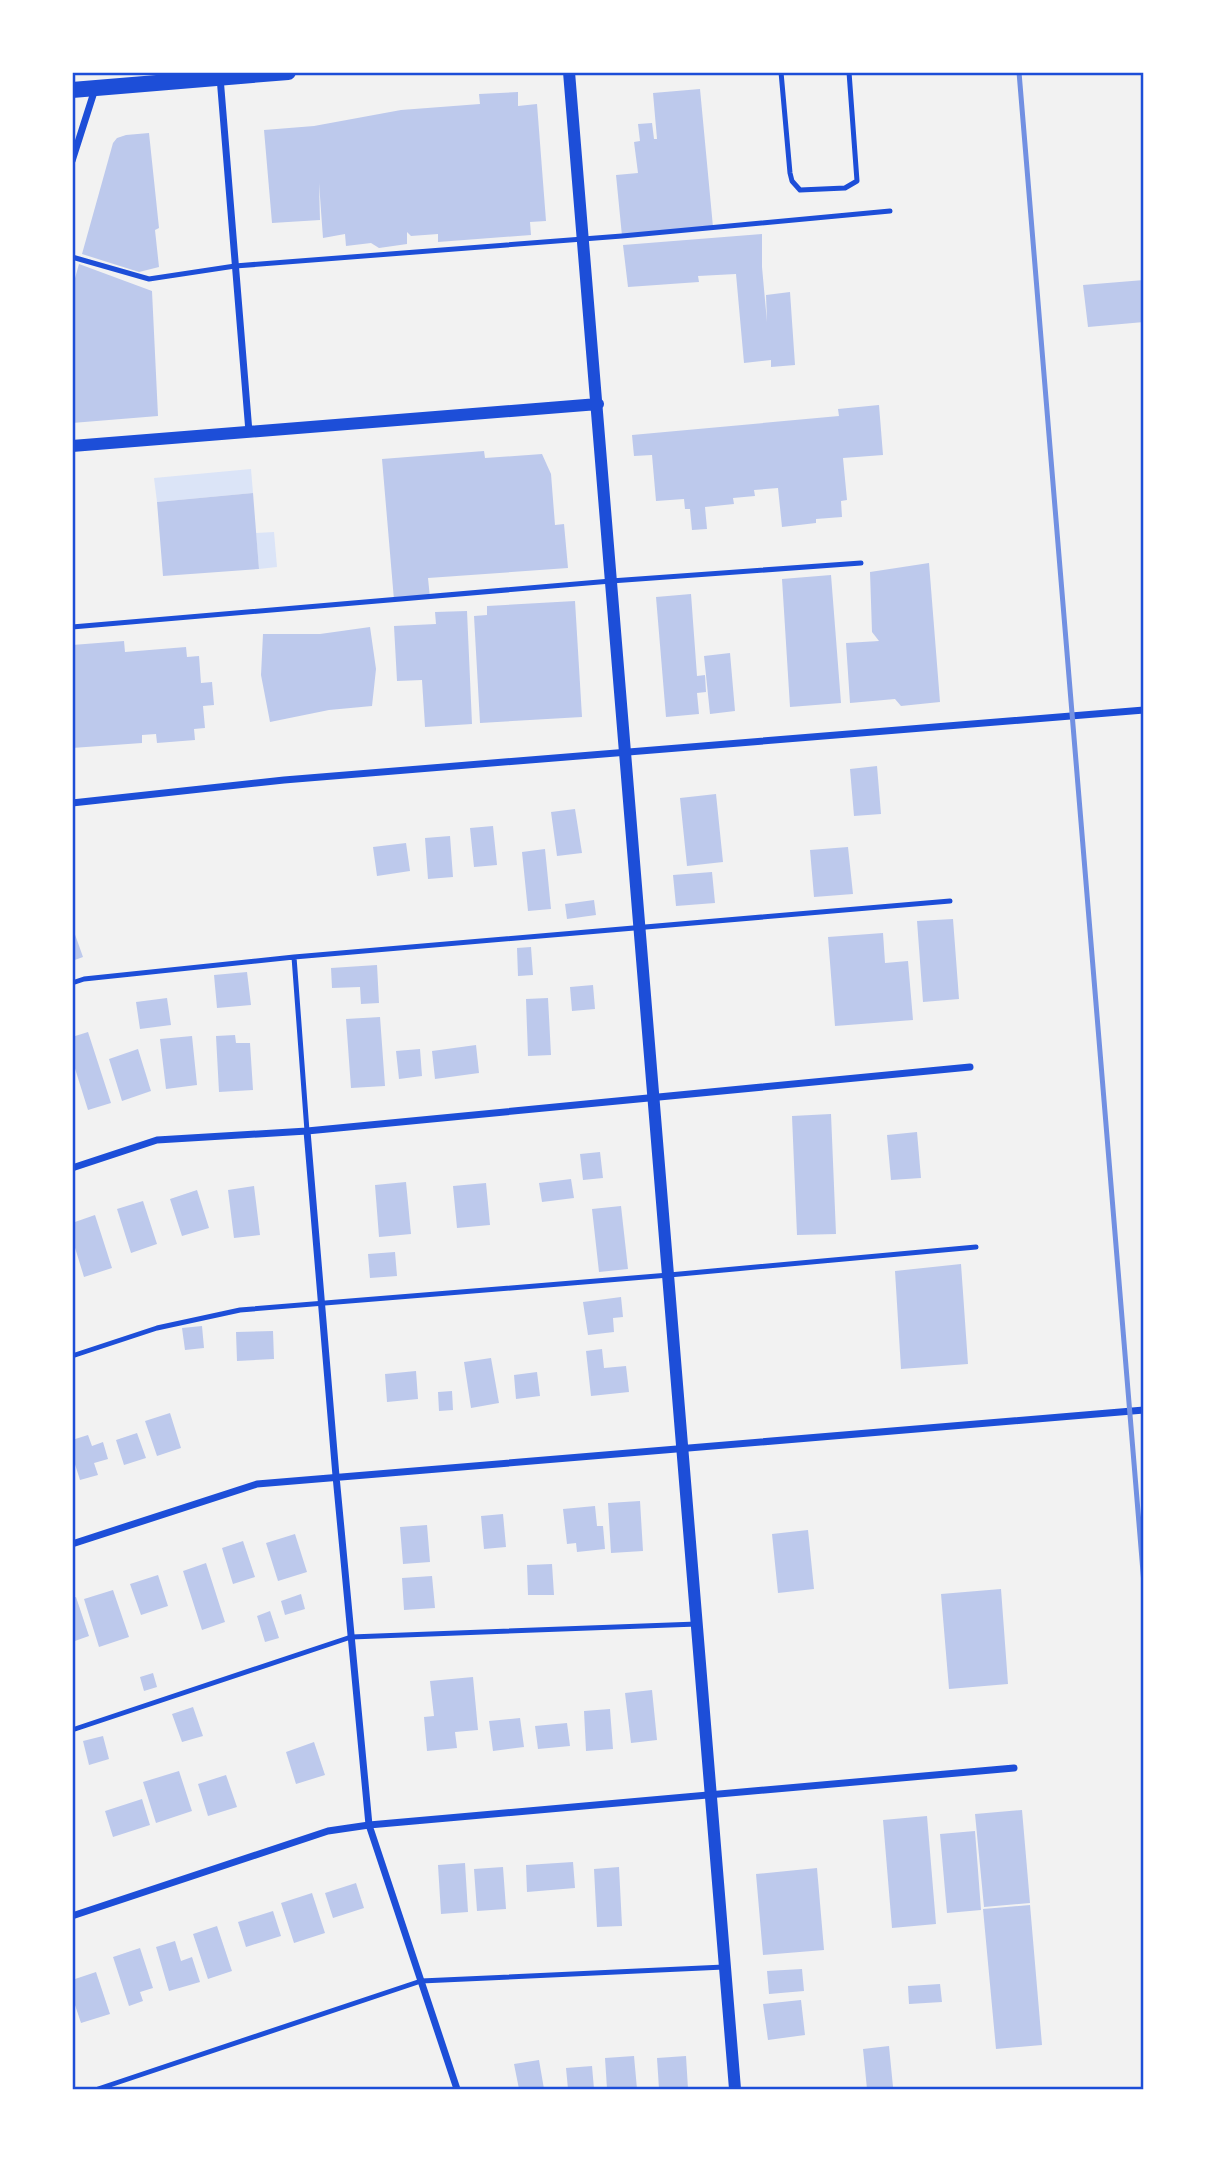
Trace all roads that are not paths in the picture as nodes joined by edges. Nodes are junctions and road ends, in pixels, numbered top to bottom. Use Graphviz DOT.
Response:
graph roads {
  1 [pos="288,72"];
  2 [pos="569,72"];
  3 [pos="781,72"];
  4 [pos="849,72"];
  5 [pos="220,75"];
  6 [pos="96,88"];
  7 [pos="72,90"];
  8 [pos="72,161"];
  9 [pos="890,211"];
  10 [pos="583,237"];
  11 [pos="72,257"];
  12 [pos="235,266"];
  13 [pos="598,404"];
  14 [pos="249,432"];
  15 [pos="72,446"];
  16 [pos="861,563"];
  17 [pos="611,581"];
  18 [pos="72,626"];
  19 [pos="1144,710"];
  20 [pos="624,752"];
  21 [pos="72,803"];
  22 [pos="950,901"];
  23 [pos="640,928"];
  24 [pos="294,957"];
  25 [pos="72,983"];
  26 [pos="970,1067"];
  27 [pos="654,1099"];
  28 [pos="306,1131"];
  29 [pos="72,1168"];
  30 [pos="976,1247"];
  31 [pos="669,1275"];
  32 [pos="321,1304"];
  33 [pos="72,1356"];
  34 [pos="1144,1410"];
  35 [pos="683,1447"];
  36 [pos="336,1476"];
  37 [pos="72,1544"];
  38 [pos="697,1624"];
  39 [pos="351,1637"];
  40 [pos="72,1730"];
  41 [pos="1014,1768"];
  42 [pos="711,1794"];
  43 [pos="369,1825"];
  44 [pos="72,1916"];
  45 [pos="725,1967"];
  46 [pos="421,1981"];
  47 [pos="98,2089"];
  48 [pos="457,2089"];
  49 [pos="735,2089"];
  1 -- 5 [label="main road"];
  2 -- 10 [label="street"];
  3 -- 4 [label="lane"];
  5 -- 6 [label="main road"];
  5 -- 12 [label="street"];
  6 -- 7 [label="main road"];
  6 -- 8 [label="street"];
  9 -- 10 [label="lane"];
  10 -- 12 [label="lane"];
  10 -- 13 [label="street"];
  11 -- 12 [label="lane"];
  12 -- 14 [label="street"];
  13 -- 14 [label="street"];
  13 -- 17 [label="street"];
  14 -- 15 [label="street"];
  16 -- 17 [label="lane"];
  17 -- 18 [label="lane"];
  17 -- 20 [label="street"];
  19 -- 20 [label="street"];
  20 -- 21 [label="street"];
  20 -- 23 [label="street"];
  22 -- 23 [label="lane"];
  23 -- 24 [label="lane"];
  23 -- 27 [label="street"];
  24 -- 25 [label="lane"];
  24 -- 28 [label="lane"];
  26 -- 27 [label="street"];
  27 -- 28 [label="street"];
  27 -- 31 [label="street"];
  28 -- 29 [label="street"];
  28 -- 32 [label="street"];
  30 -- 31 [label="lane"];
  31 -- 32 [label="lane"];
  31 -- 35 [label="street"];
  32 -- 33 [label="lane"];
  32 -- 36 [label="street"];
  34 -- 35 [label="street"];
  35 -- 36 [label="street"];
  35 -- 38 [label="street"];
  36 -- 37 [label="street"];
  36 -- 39 [label="street"];
  38 -- 39 [label="lane"];
  38 -- 42 [label="street"];
  39 -- 40 [label="lane"];
  39 -- 43 [label="street"];
  41 -- 42 [label="street"];
  42 -- 43 [label="street"];
  42 -- 45 [label="street"];
  43 -- 44 [label="street"];
  43 -- 46 [label="street"];
  45 -- 46 [label="lane"];
  45 -- 49 [label="street"];
  46 -- 47 [label="lane"];
  46 -- 48 [label="street"];
}
